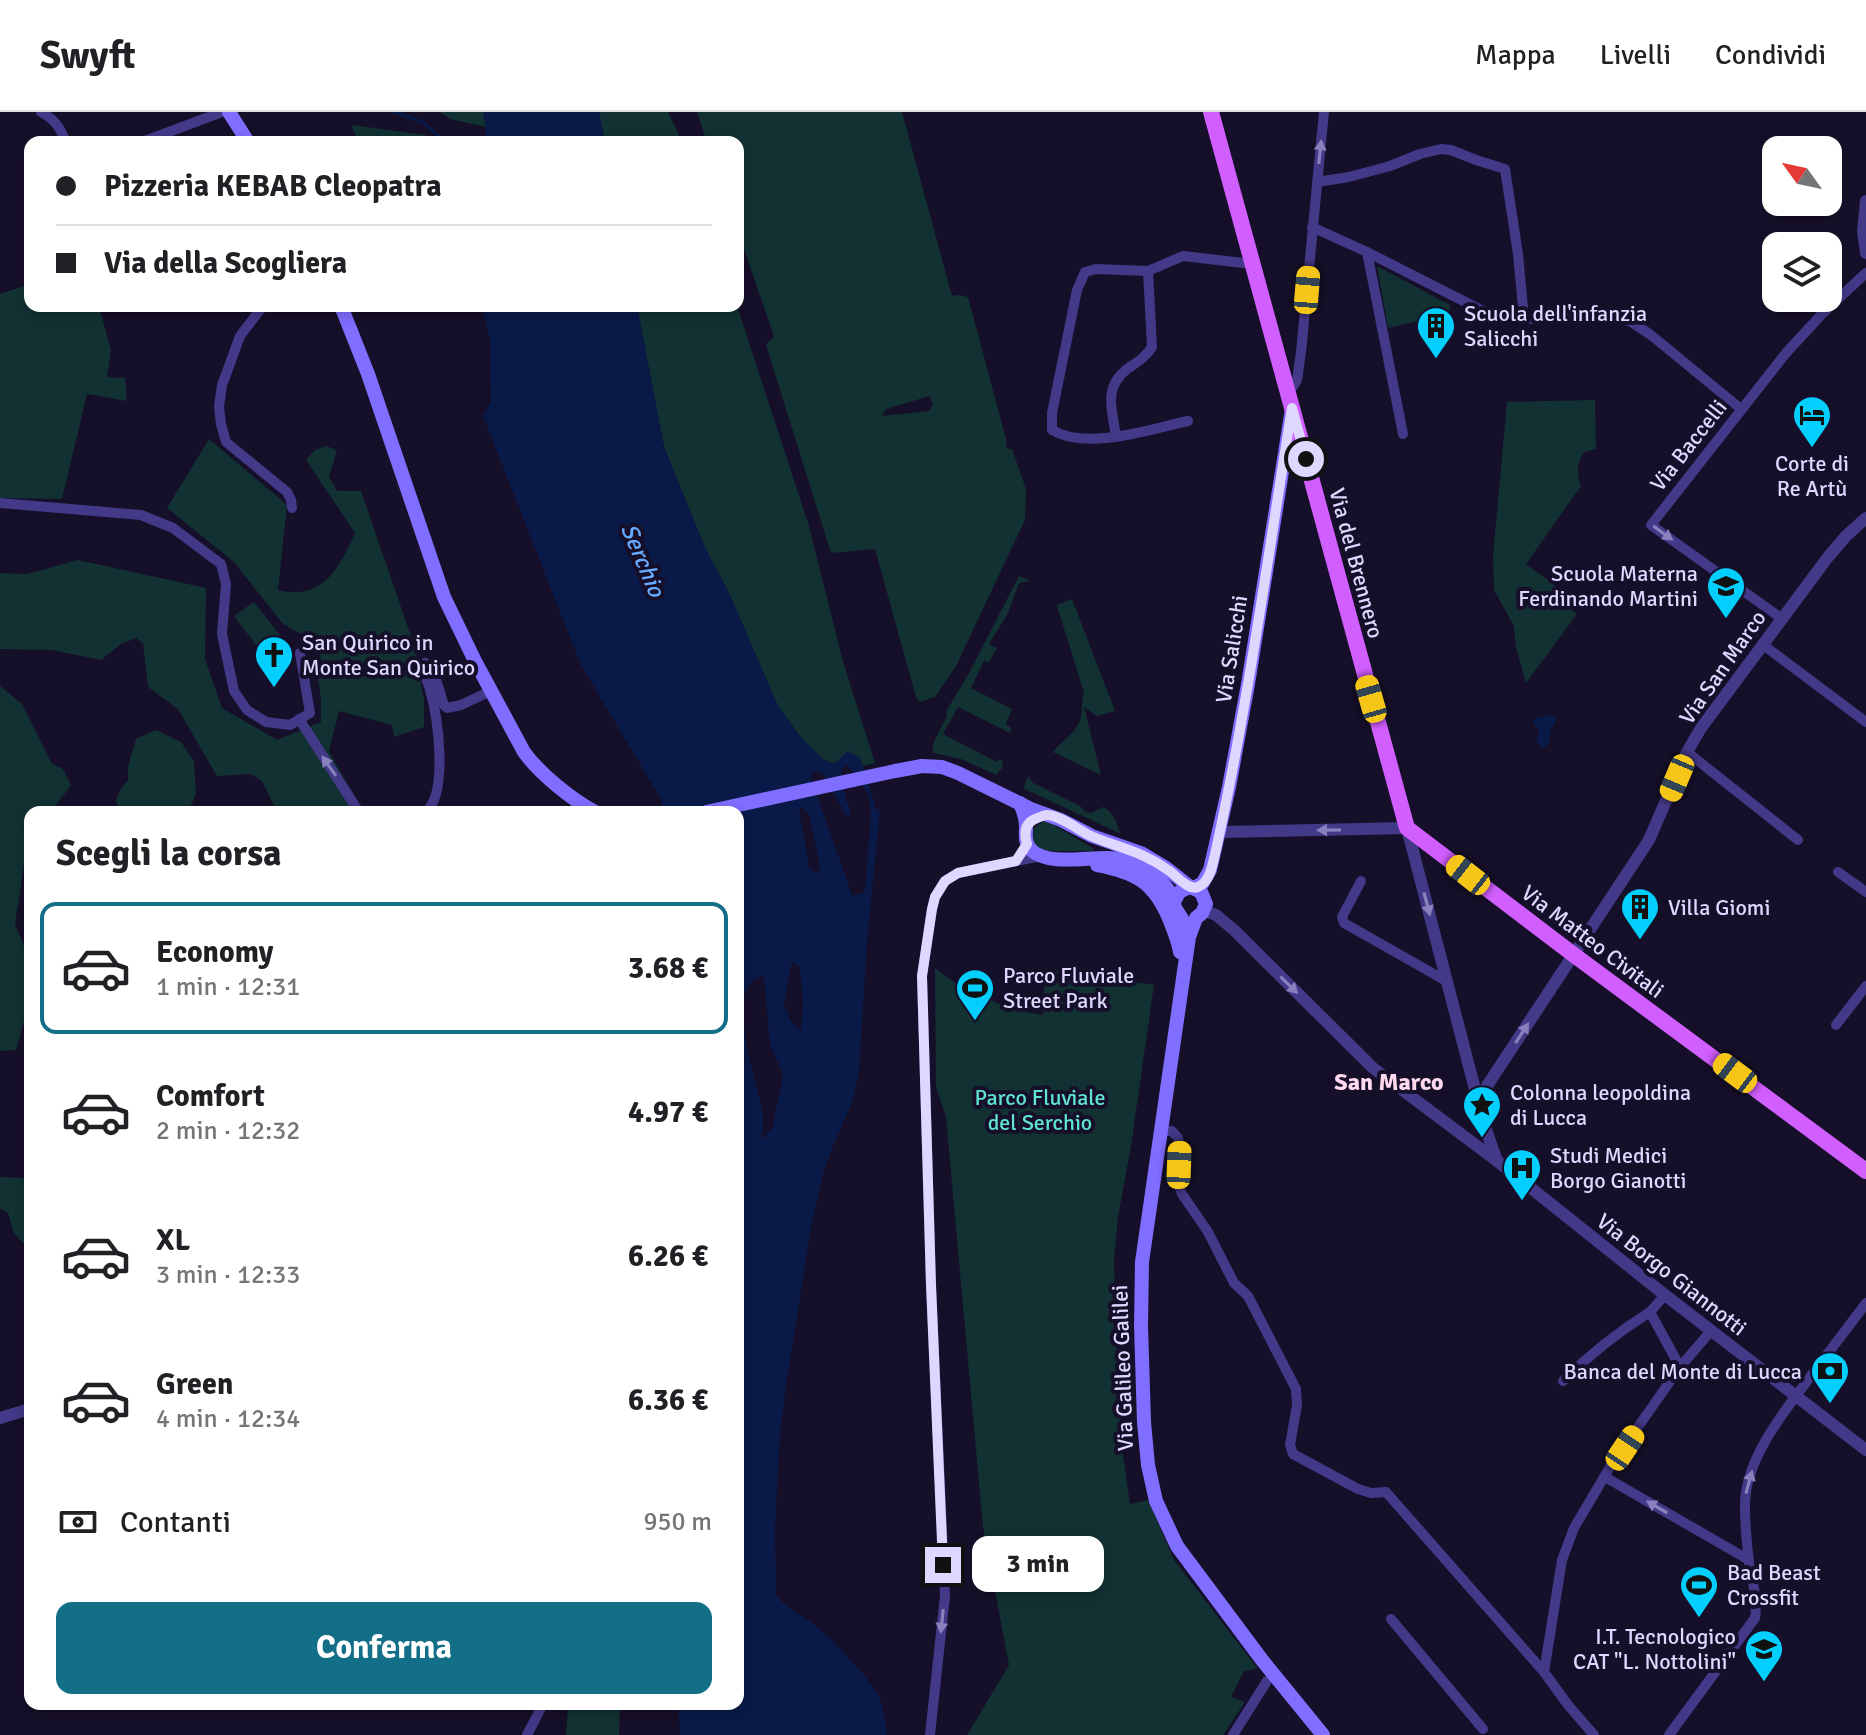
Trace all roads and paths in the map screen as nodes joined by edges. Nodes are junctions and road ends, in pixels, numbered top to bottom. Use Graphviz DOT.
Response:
graph roads {
  1 [pos="41,112"];
  2 [pos="222,112"];
  3 [pos="229,112"];
  4 [pos="1211,112"];
  5 [pos="1324,112"];
  6 [pos="170,131"];
  7 [pos="63,136"];
  8 [pos="157,136"];
  9 [pos="173,136"];
  10 [pos="244,136"];
  11 [pos="1317,182"];
  12 [pos="1866,201"];
  13 [pos="1312,227"];
  14 [pos="1367,252"];
  15 [pos="1866,253"];
  16 [pos="1252,264"];
  17 [pos="1148,271"];
  18 [pos="1866,273"];
  19 [pos="258,312"];
  20 [pos="343,312"];
  21 [pos="1524,319"];
  22 [pos="1290,401"];
  23 [pos="1741,409"];
  24 [pos="1188,421"];
  25 [pos="1403,434"];
  26 [pos="1116,436"];
  27 [pos="0,503"];
  28 [pos="292,508"];
  29 [pos="1866,518"];
  30 [pos="1781,618"];
  31 [pos="1762,644"];
  32 [pos="300,653"];
  33 [pos="491,691"];
  34 [pos="299,719"];
  35 [pos="1866,722"];
  36 [pos="1687,752"];
  37 [pos="1020,803"];
  38 [pos="355,806"];
  39 [pos="432,806"];
  40 [pos="586,806"];
  41 [pos="734,806"];
  42 [pos="1047,815"];
  43 [pos="1026,827"];
  44 [pos="1407,828"];
  45 [pos="1220,832"];
  46 [pos="1798,840"];
  47 [pos="1027,844"];
  48 [pos="1041,856"];
  49 [pos="1065,859"];
  50 [pos="1016,861"];
  51 [pos="1838,872"];
  52 [pos="1361,881"];
  53 [pos="1192,887"];
  54 [pos="1866,892"];
  55 [pos="1188,912"];
  56 [pos="1574,955"];
  57 [pos="1183,975"];
  58 [pos="1448,982"];
  59 [pos="1866,986"];
  60 [pos="1836,1025"];
  61 [pos="1479,1098"];
  62 [pos="1161,1131"];
  63 [pos="1497,1161"];
  64 [pos="1866,1171"];
  65 [pos="1665,1295"];
  66 [pos="1866,1303"];
  67 [pos="1650,1312"];
  68 [pos="1711,1331"];
  69 [pos="1680,1367"];
  70 [pos="1563,1381"];
  71 [pos="1796,1396"];
  72 [pos="24,1411"];
  73 [pos="0,1418"];
  74 [pos="1866,1450"];
  75 [pos="1605,1477"];
  76 [pos="1749,1560"];
  77 [pos="1391,1619"];
  78 [pos="1544,1672"];
  79 [pos="1273,1681"];
  80 [pos="540,1710"];
  81 [pos="1483,1729"];
  82 [pos="527,1735"];
  83 [pos="930,1735"];
  84 [pos="1233,1735"];
  85 [pos="1323,1735"];
  86 [pos="1594,1735"];
  87 [pos="1669,1735"];
  1 -- 7 [label="street"];
  2 -- 6 [label="street"];
  3 -- 10 [label="main road"];
  4 -- 16 [label="main road, Via del Brennero"];
  11 -- 5 [label="street, one-way"];
  6 -- 8 [label="street"];
  6 -- 9 [label="street"];
  11 -- 13 [label="street"];
  11 -- 21 [label="street"];
  12 -- 15 [label="street"];
  13 -- 14 [label="street"];
  13 -- 22 [label="street"];
  14 -- 21 [label="street"];
  14 -- 25 [label="street"];
  16 -- 17 [label="street"];
  16 -- 22 [label="main road, Via del Brennero"];
  17 -- 26 [label="street"];
  17 -- 26 [label="street"];
  18 -- 23 [label="street, Via Baccelli"];
  19 -- 28 [label="street"];
  20 -- 33 [label="main road"];
  21 -- 23 [label="street"];
  22 -- 44 [label="main road, Via del Brennero"];
  22 -- 45 [label="main road, Via Salicchi"];
  23 -- 30 [label="street, Via Baccelli, one-way"];
  24 -- 26 [label="street"];
  27 -- 34 [label="street"];
  29 -- 30 [label="street, Via San Marco"];
  30 -- 31 [label="street, Via San Marco"];
  31 -- 35 [label="street"];
  31 -- 36 [label="street, Via San Marco"];
  32 -- 34 [label="street"];
  33 -- 39 [label="street"];
  33 -- 40 [label="main road"];
  38 -- 34 [label="street, one-way"];
  36 -- 46 [label="street"];
  36 -- 56 [label="street, Via San Marco"];
  37 -- 41 [label="main road"];
  37 -- 42 [label="main road"];
  37 -- 43 [label="main road"];
  42 -- 43 [label="main road"];
  42 -- 53 [label="main road"];
  43 -- 47 [label="main road"];
  44 -- 45 [label="street, one-way"];
  44 -- 56 [label="main road, Via Matteo Civitali"];
  44 -- 58 [label="street, Via del Brennero, one-way"];
  45 -- 53 [label="main road, Via Salicchi"];
  47 -- 48 [label="main road"];
  47 -- 50 [label="street"];
  48 -- 49 [label="main road"];
  48 -- 50 [label="street"];
  49 -- 55 [label="main road"];
  49 -- 57 [label="main road"];
  50 -- 83 [label="street, one-way"];
  51 -- 54 [label="street"];
  52 -- 58 [label="street"];
  53 -- 55 [label="main road, Via Salicchi"];
  53 -- 55 [label="main road"];
  55 -- 57 [label="main road, Via Galileo Galilei"];
  55 -- 63 [label="street, Via Borgo Giannotti, one-way"];
  61 -- 56 [label="street, Via San Marco, one-way"];
  56 -- 64 [label="main road, Via Matteo Civitali"];
  57 -- 62 [label="main road, Via Galileo Galilei"];
  58 -- 61 [label="street, Via del Brennero"];
  59 -- 60 [label="street"];
  61 -- 63 [label="street, Via del Brennero"];
  62 -- 78 [label="street"];
  62 -- 79 [label="main road, Via Galileo Galilei"];
  63 -- 65 [label="street, Via Borgo Giannotti"];
  65 -- 67 [label="street"];
  65 -- 68 [label="street, Via Borgo Giannotti"];
  66 -- 71 [label="street"];
  67 -- 69 [label="street"];
  67 -- 70 [label="street"];
  68 -- 69 [label="street"];
  68 -- 71 [label="street, Via Borgo Giannotti"];
  69 -- 75 [label="street"];
  71 -- 74 [label="street, Via Borgo Giannotti"];
  76 -- 71 [label="street, one-way"];
  72 -- 73 [label="street"];
  76 -- 75 [label="street, one-way"];
  75 -- 78 [label="street"];
  76 -- 87 [label="street"];
  77 -- 81 [label="street"];
  78 -- 86 [label="street"];
  79 -- 84 [label="street"];
  79 -- 85 [label="main road, Via Galileo Galilei"];
  80 -- 82 [label="street"];
}
